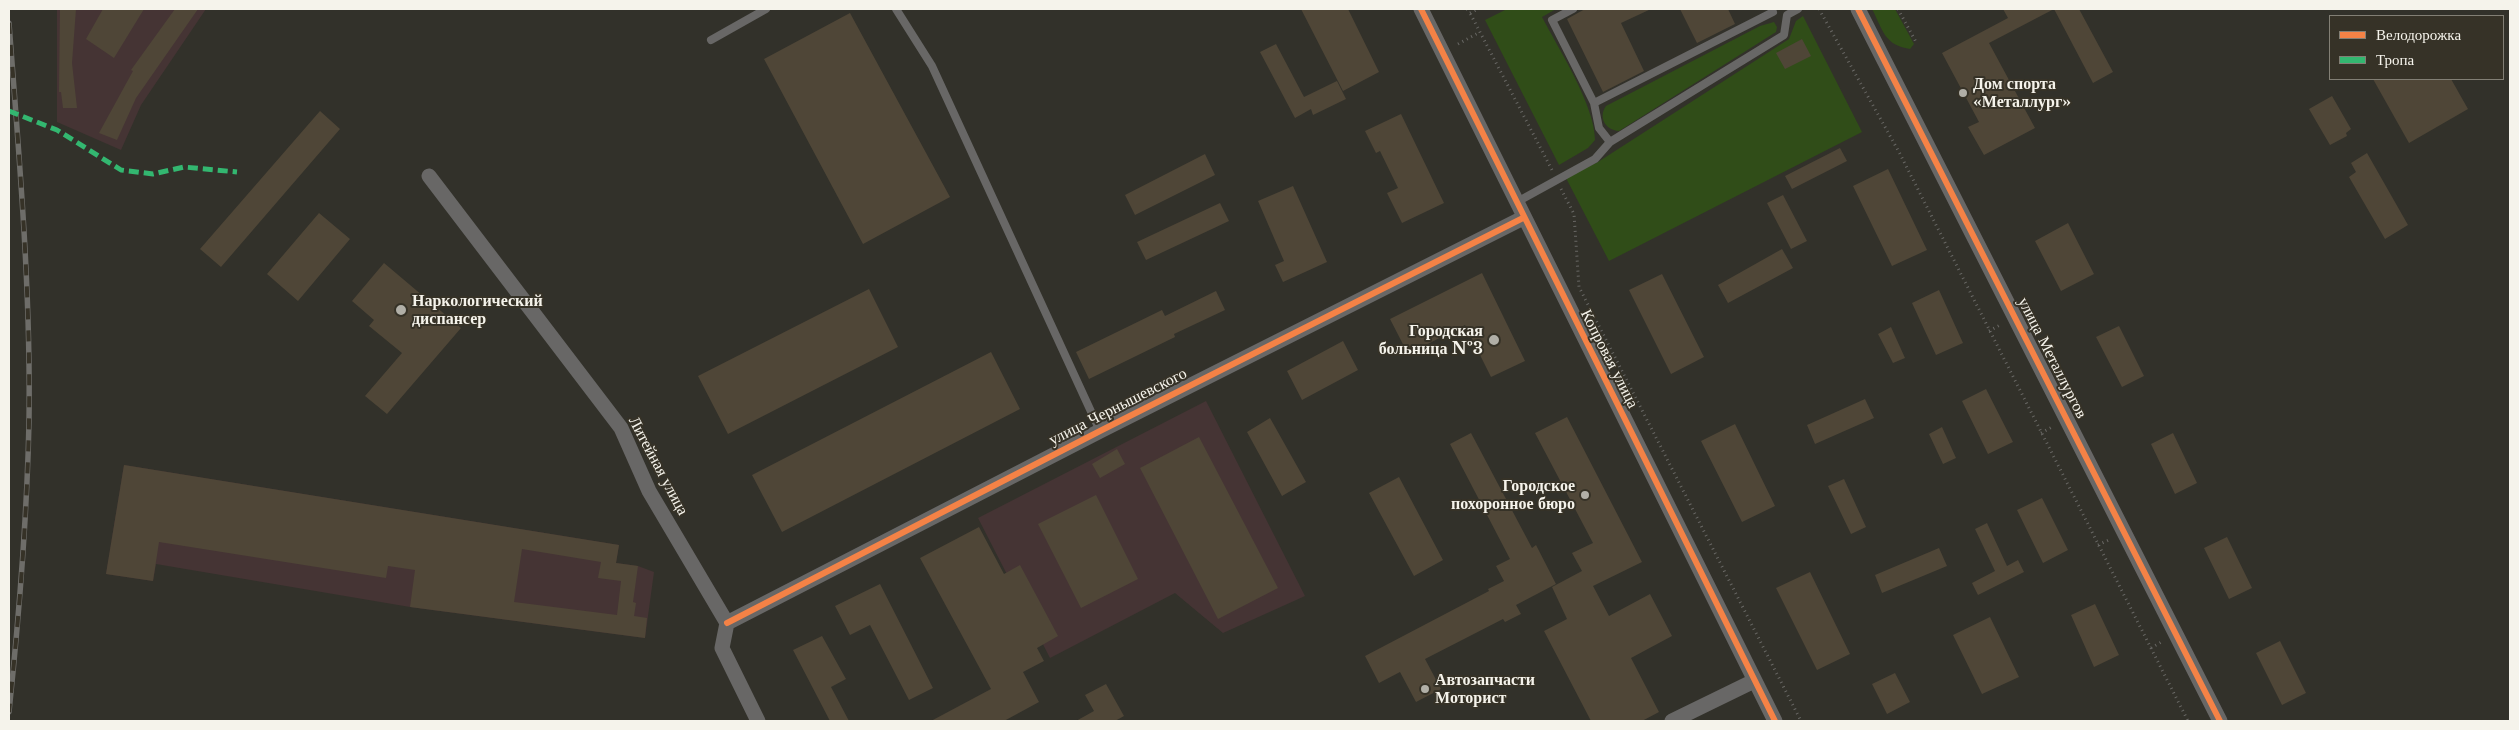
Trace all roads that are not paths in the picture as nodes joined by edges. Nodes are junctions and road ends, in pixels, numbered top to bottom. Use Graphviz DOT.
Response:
graph roads {
  1 [pos="766,9"];
  2 [pos="896,9"];
  3 [pos="1421,9"];
  4 [pos="1573,9"];
  5 [pos="1798,9"];
  6 [pos="1858,9"];
  7 [pos="1771,10"];
  8 [pos="1787,15"];
  9 [pos="711,40"];
  10 [pos="1594,103"];
  11 [pos="1610,142"];
  12 [pos="429,176"];
  13 [pos="1515,203"];
  14 [pos="1523,218"];
  15 [pos="1100,431"];
  16 [pos="727,623"];
  17 [pos="1754,681"];
  18 [pos="758,721"];
  19 [pos="1672,721"];
  20 [pos="1775,721"];
  21 [pos="2220,721"];
  1 -- 9 [label="lane"];
  2 -- 15 [label="lane"];
  3 -- 13 [label="street, Копровая улица"];
  4 -- 10 [label="lane"];
  5 -- 8 [label="lane"];
  6 -- 21 [label="street, улица Металлургов"];
  7 -- 8 [label="lane"];
  7 -- 10 [label="lane"];
  8 -- 11 [label="lane"];
  10 -- 11 [label="lane"];
  11 -- 13 [label="lane"];
  12 -- 16 [label="street, Литейная улица"];
  13 -- 14 [label="street, Копровая улица"];
  14 -- 15 [label="street, улица Чернышевского"];
  14 -- 17 [label="street, Копровая улица"];
  15 -- 16 [label="street, улица Чернышевского"];
  16 -- 18 [label="street"];
  17 -- 19 [label="street"];
  17 -- 20 [label="street, Копровая улица"];
}
